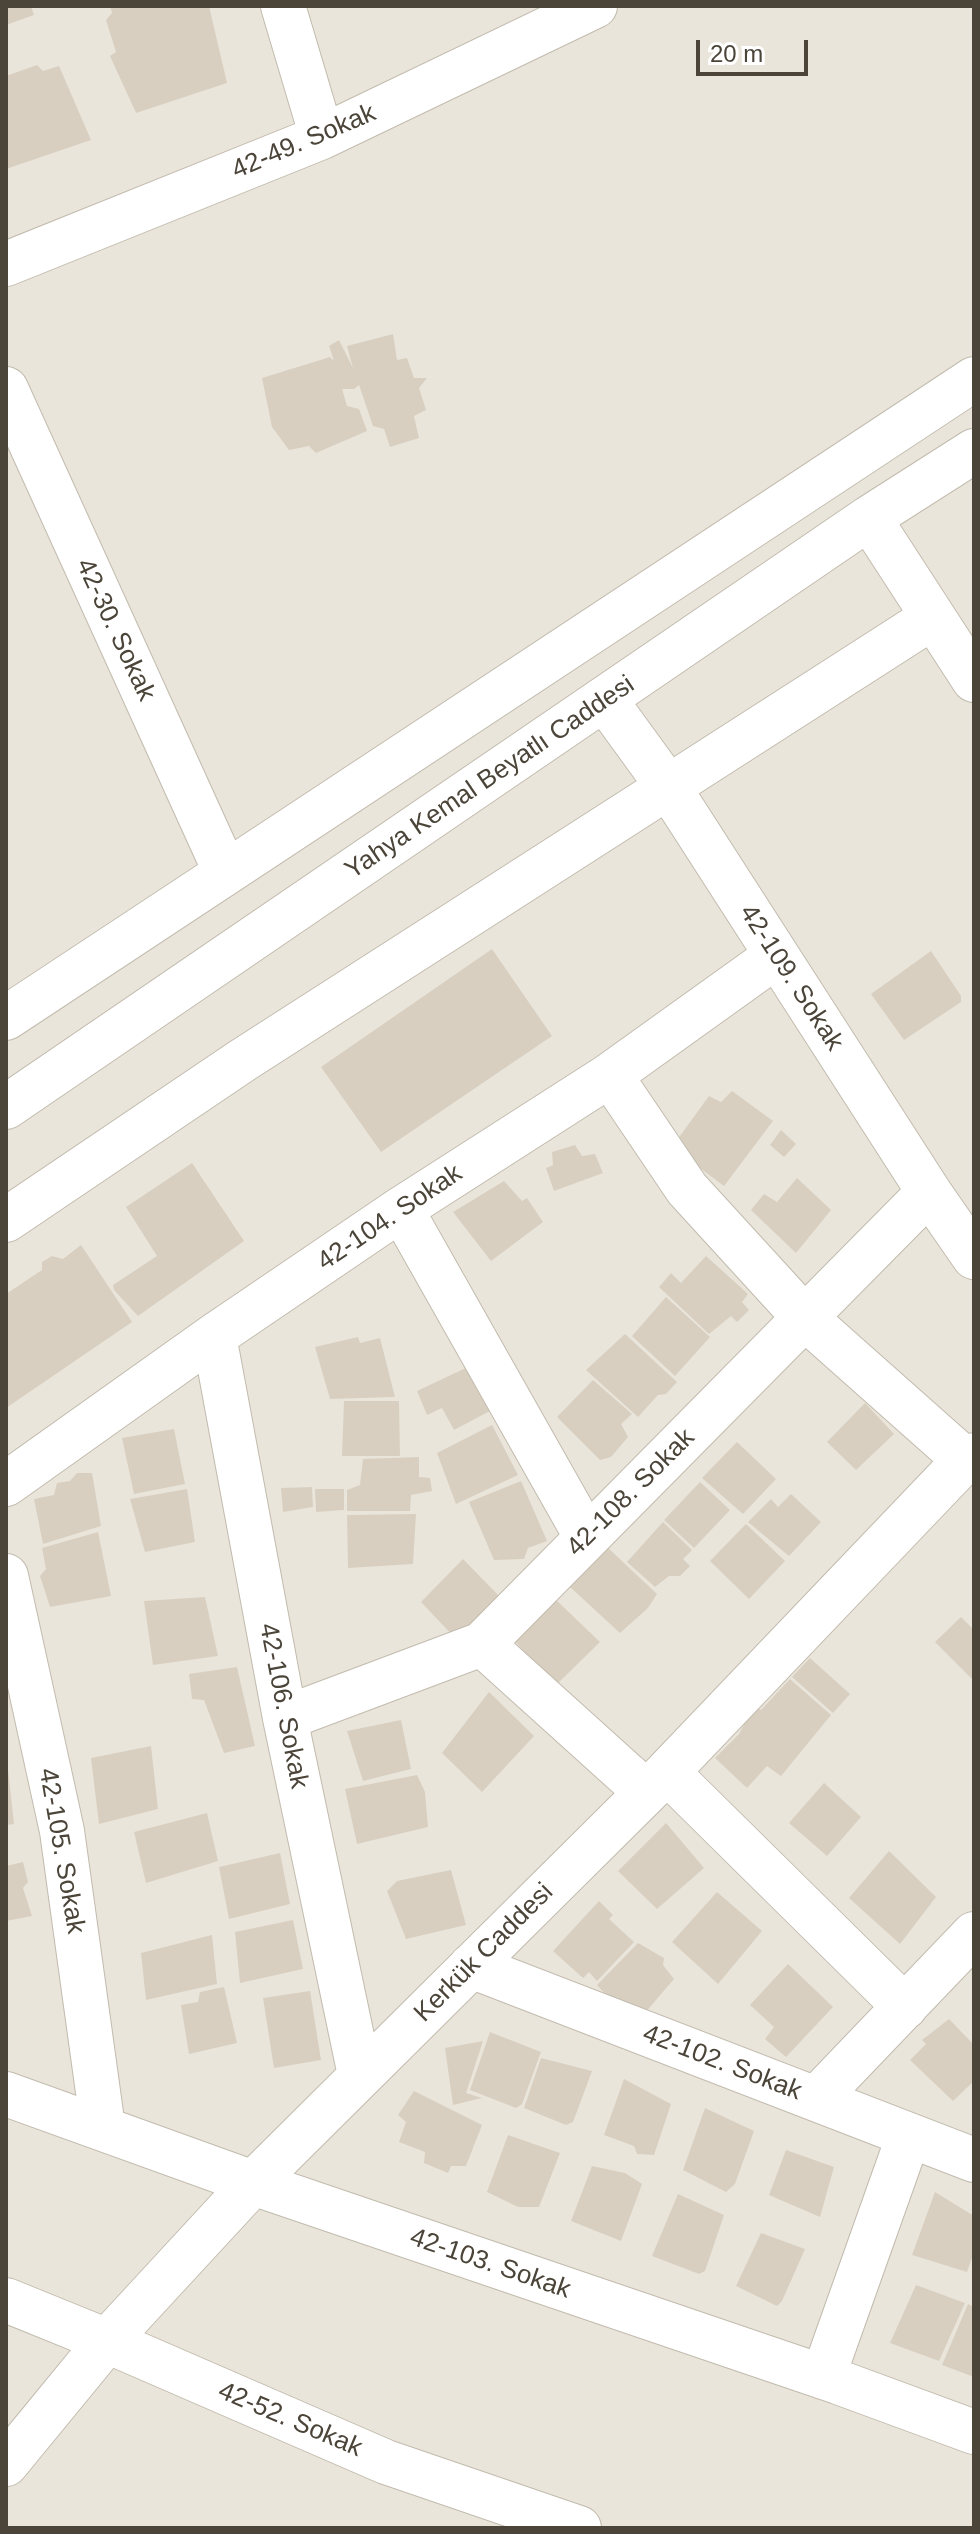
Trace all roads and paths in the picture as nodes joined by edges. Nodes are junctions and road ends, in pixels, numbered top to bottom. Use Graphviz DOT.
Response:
graph roads {
  1 [pos="283,6"];
  2 [pos="595,6"];
  3 [pos="322,137"];
  4 [pos="6,264"];
  5 [pos="974,379"];
  6 [pos="6,389"];
  7 [pos="974,451"];
  8 [pos="869,518"];
  9 [pos="933,617"];
  10 [pos="974,680"];
  11 [pos="605,700"];
  12 [pos="669,788"];
  13 [pos="225,871"];
  14 [pos="776,956"];
  15 [pos="6,1018"];
  16 [pos="610,1075"];
  17 [pos="6,1107"];
  18 [pos="929,1192"];
  19 [pos="401,1209"];
  20 [pos="6,1220"];
  21 [pos="974,1257"];
  22 [pos="804,1317"];
  23 [pos="214,1336"];
  24 [pos="970,1458"];
  25 [pos="6,1484"];
  26 [pos="587,1538"];
  27 [pos="6,1576"];
  28 [pos="482,1644"];
  29 [pos="285,1718"];
  30 [pos="657,1782"];
  31 [pos="974,1934"];
  32 [pos="471,1966"];
  33 [pos="905,2007"];
  34 [pos="360,2075"];
  35 [pos="6,2094"];
  36 [pos="816,2099"];
  37 [pos="103,2128"];
  38 [pos="909,2135"];
  39 [pos="974,2160"];
  40 [pos="253,2183"];
  41 [pos="6,2300"];
  42 [pos="107,2341"];
  43 [pos="823,2377"];
  44 [pos="974,2432"];
  45 [pos="6,2464"];
  46 [pos="579,2528"];
  1 -- 3 [label="street"];
  2 -- 3 [label="street, 42-49. Sokak"];
  3 -- 4 [label="street, 42-49. Sokak"];
  5 -- 13 [label="street"];
  6 -- 13 [label="street, 42-30. Sokak"];
  7 -- 8 [label="street, Yahya Kemal Beyatlı Caddesi"];
  8 -- 9 [label="street"];
  8 -- 11 [label="street, Yahya Kemal Beyatlı Caddesi"];
  9 -- 10 [label="street"];
  9 -- 12 [label="street"];
  11 -- 12 [label="street, 42-109. Sokak"];
  11 -- 17 [label="street, Yahya Kemal Beyatlı Caddesi"];
  12 -- 14 [label="street, 42-109. Sokak"];
  12 -- 20 [label="street"];
  13 -- 15 [label="street"];
  14 -- 16 [label="street, 42-104. Sokak"];
  14 -- 18 [label="street, 42-109. Sokak"];
  16 -- 19 [label="street, 42-104. Sokak"];
  16 -- 22 [label="street"];
  18 -- 21 [label="street, 42-109. Sokak"];
  18 -- 22 [label="street, 42-108. Sokak"];
  19 -- 23 [label="street, 42-104. Sokak"];
  19 -- 26 [label="street"];
  22 -- 24 [label="street"];
  22 -- 26 [label="street, 42-108. Sokak"];
  23 -- 25 [label="street, 42-104. Sokak"];
  23 -- 29 [label="street, 42-106. Sokak"];
  24 -- 30 [label="street, Kerkük Caddesi"];
  26 -- 28 [label="street, 42-108. Sokak"];
  27 -- 37 [label="street, 42-105. Sokak"];
  28 -- 29 [label="street, 42-108. Sokak"];
  28 -- 30 [label="street"];
  29 -- 34 [label="street, 42-106. Sokak"];
  30 -- 32 [label="street, Kerkük Caddesi"];
  30 -- 33 [label="street"];
  31 -- 33 [label="street"];
  32 -- 34 [label="street, Kerkük Caddesi"];
  32 -- 36 [label="street, 42-102. Sokak"];
  33 -- 36 [label="street"];
  34 -- 40 [label="street, Kerkük Caddesi"];
  35 -- 37 [label="street, 42-103. Sokak"];
  36 -- 38 [label="street, 42-102. Sokak"];
  37 -- 40 [label="street, 42-103. Sokak"];
  38 -- 39 [label="street, 42-102. Sokak"];
  38 -- 43 [label="street"];
  40 -- 42 [label="street, Kerkük Caddesi"];
  40 -- 43 [label="street, 42-103. Sokak"];
  41 -- 42 [label="street, 42-52. Sokak"];
  42 -- 45 [label="street, Kerkük Caddesi"];
  42 -- 46 [label="street, 42-52. Sokak"];
  43 -- 44 [label="street, 42-103. Sokak"];
}
